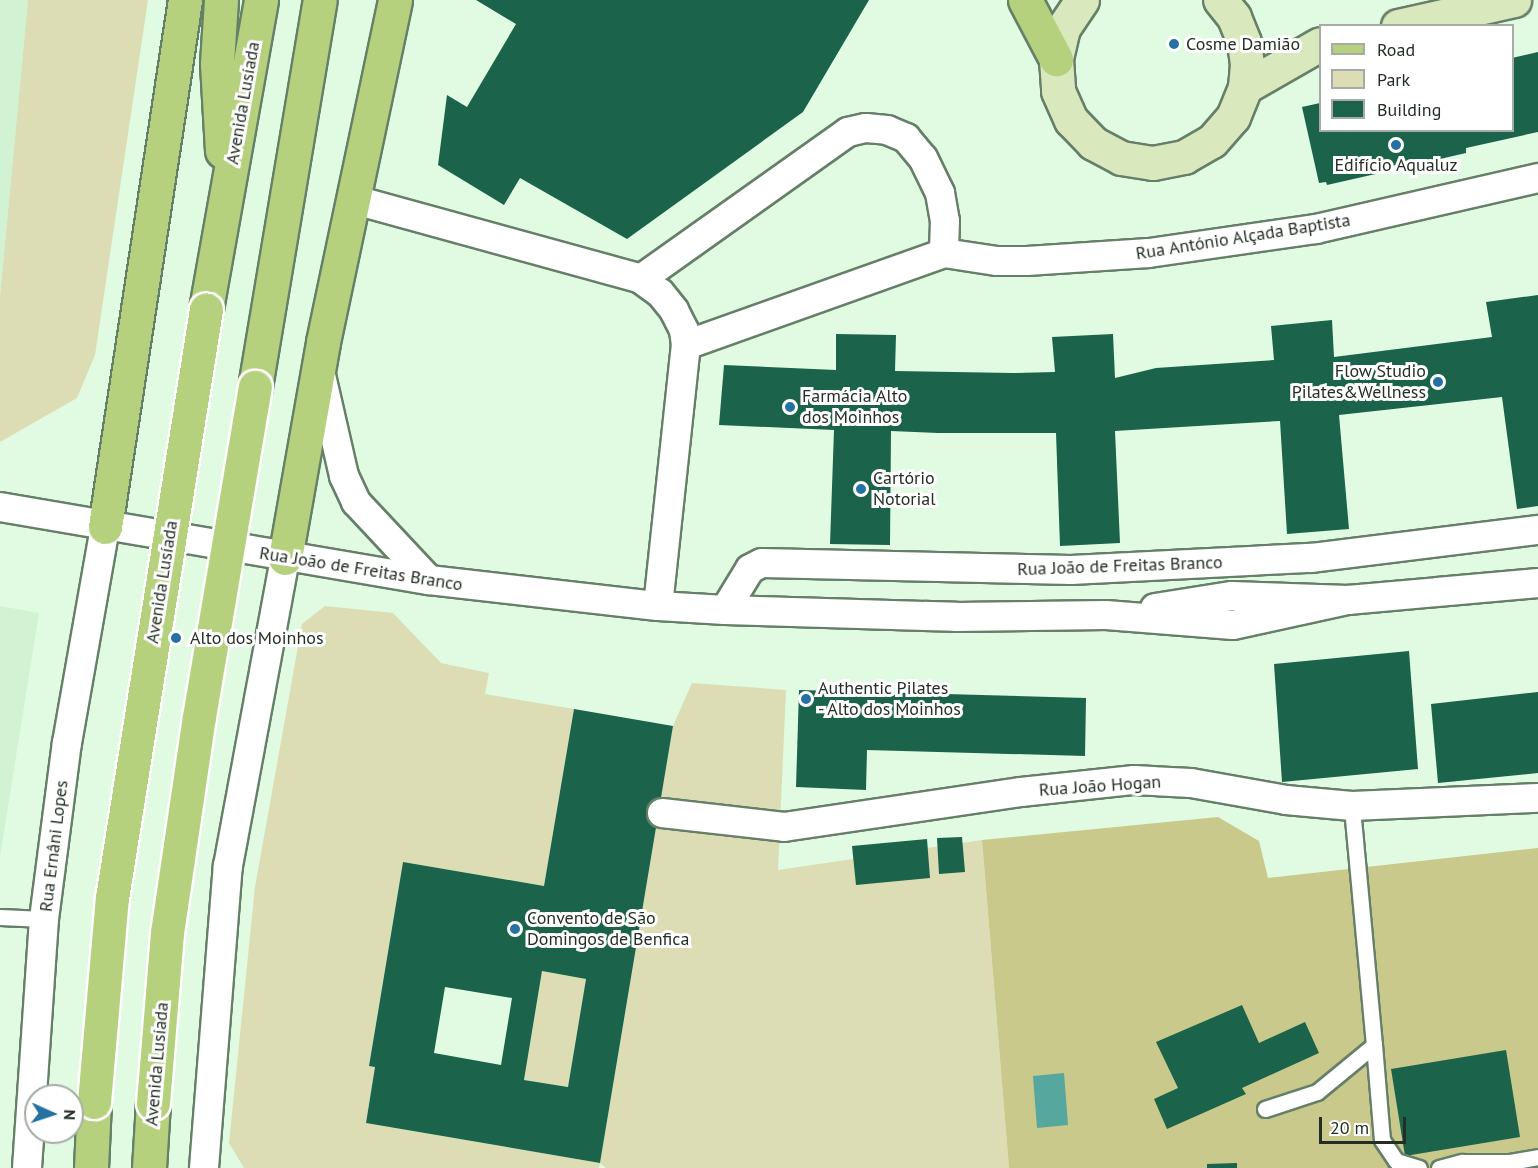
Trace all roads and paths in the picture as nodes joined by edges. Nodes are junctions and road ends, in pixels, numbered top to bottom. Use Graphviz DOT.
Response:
graph roads {
  1 [pos="185,0"];
  2 [pos="221,0"];
  3 [pos="261,0"];
  4 [pos="320,0"];
  5 [pos="339,0"];
  6 [pos="395,0"];
  7 [pos="1024,0"];
  8 [pos="1082,0"];
  9 [pos="1220,0"];
  10 [pos="1514,0"];
  11 [pos="1407,24"];
  12 [pos="1319,45"];
  13 [pos="1056,59"];
  14 [pos="1245,87"];
  15 [pos="300,120"];
  16 [pos="1538,178"];
  17 [pos="355,200"];
  18 [pos="225,209"];
  19 [pos="944,253"];
  20 [pos="641,279"];
  21 [pos="687,345"];
  22 [pos="319,366"];
  23 [pos="0,507"];
  24 [pos="105,526"];
  25 [pos="1538,530"];
  26 [pos="285,558"];
  27 [pos="429,580"];
  28 [pos="1538,583"];
  29 [pos="658,606"];
  30 [pos="725,610"];
  31 [pos="1538,798"];
  32 [pos="1352,806"];
  33 [pos="662,813"];
  34 [pos="0,917"];
  35 [pos="44,919"];
  36 [pos="1374,1045"];
  37 [pos="1265,1109"];
  38 [pos="1538,1157"];
  39 [pos="27,1168"];
  40 [pos="91,1168"];
  41 [pos="149,1168"];
  42 [pos="204,1168"];
  43 [pos="1419,1168"];
  44 [pos="1439,1168"];
  1 -- 24 [label="main road"];
  2 -- 18 [label="main road"];
  3 -- 18 [label="main road, Avenida Lusíada"];
  4 -- 15 [label="main road, Avenida Lusíada"];
  5 -- 15 [label="main road"];
  6 -- 17 [label="main road"];
  7 -- 13 [label="main road"];
  8 -- 13 [label="main road"];
  9 -- 14 [label="main road"];
  10 -- 11 [label="main road"];
  12 -- 14 [label="main road"];
  13 -- 14 [label="main road"];
  15 -- 41 [label="main road, Avenida Lusíada, bridge"];
  16 -- 19 [label="street, Rua António Alçada Baptista"];
  17 -- 20 [label="street"];
  17 -- 22 [label="main road"];
  18 -- 40 [label="main road, Avenida Lusíada, bridge"];
  19 -- 20 [label="street"];
  19 -- 21 [label="street"];
  20 -- 21 [label="street"];
  21 -- 29 [label="street"];
  22 -- 26 [label="main road"];
  22 -- 27 [label="street"];
  23 -- 24 [label="street, Rua João de Freitas Branco"];
  24 -- 26 [label="street, Rua João de Freitas Branco"];
  24 -- 35 [label="street, Rua Ernâni Lopes"];
  25 -- 30 [label="street, Rua João de Freitas Branco"];
  26 -- 27 [label="street, Rua João de Freitas Branco"];
  26 -- 42 [label="street"];
  27 -- 29 [label="street, Rua João de Freitas Branco"];
  28 -- 30 [label="street, Rua João de Freitas Branco"];
  29 -- 30 [label="street, Rua João de Freitas Branco"];
  31 -- 32 [label="street, Rua João Hogan"];
  32 -- 33 [label="street, Rua João Hogan"];
  32 -- 36 [label="lane"];
  34 -- 35 [label="lane"];
  35 -- 39 [label="street, Rua Ernâni Lopes"];
  36 -- 37 [label="lane"];
  36 -- 43 [label="lane"];
  38 -- 44 [label="lane"];
}
